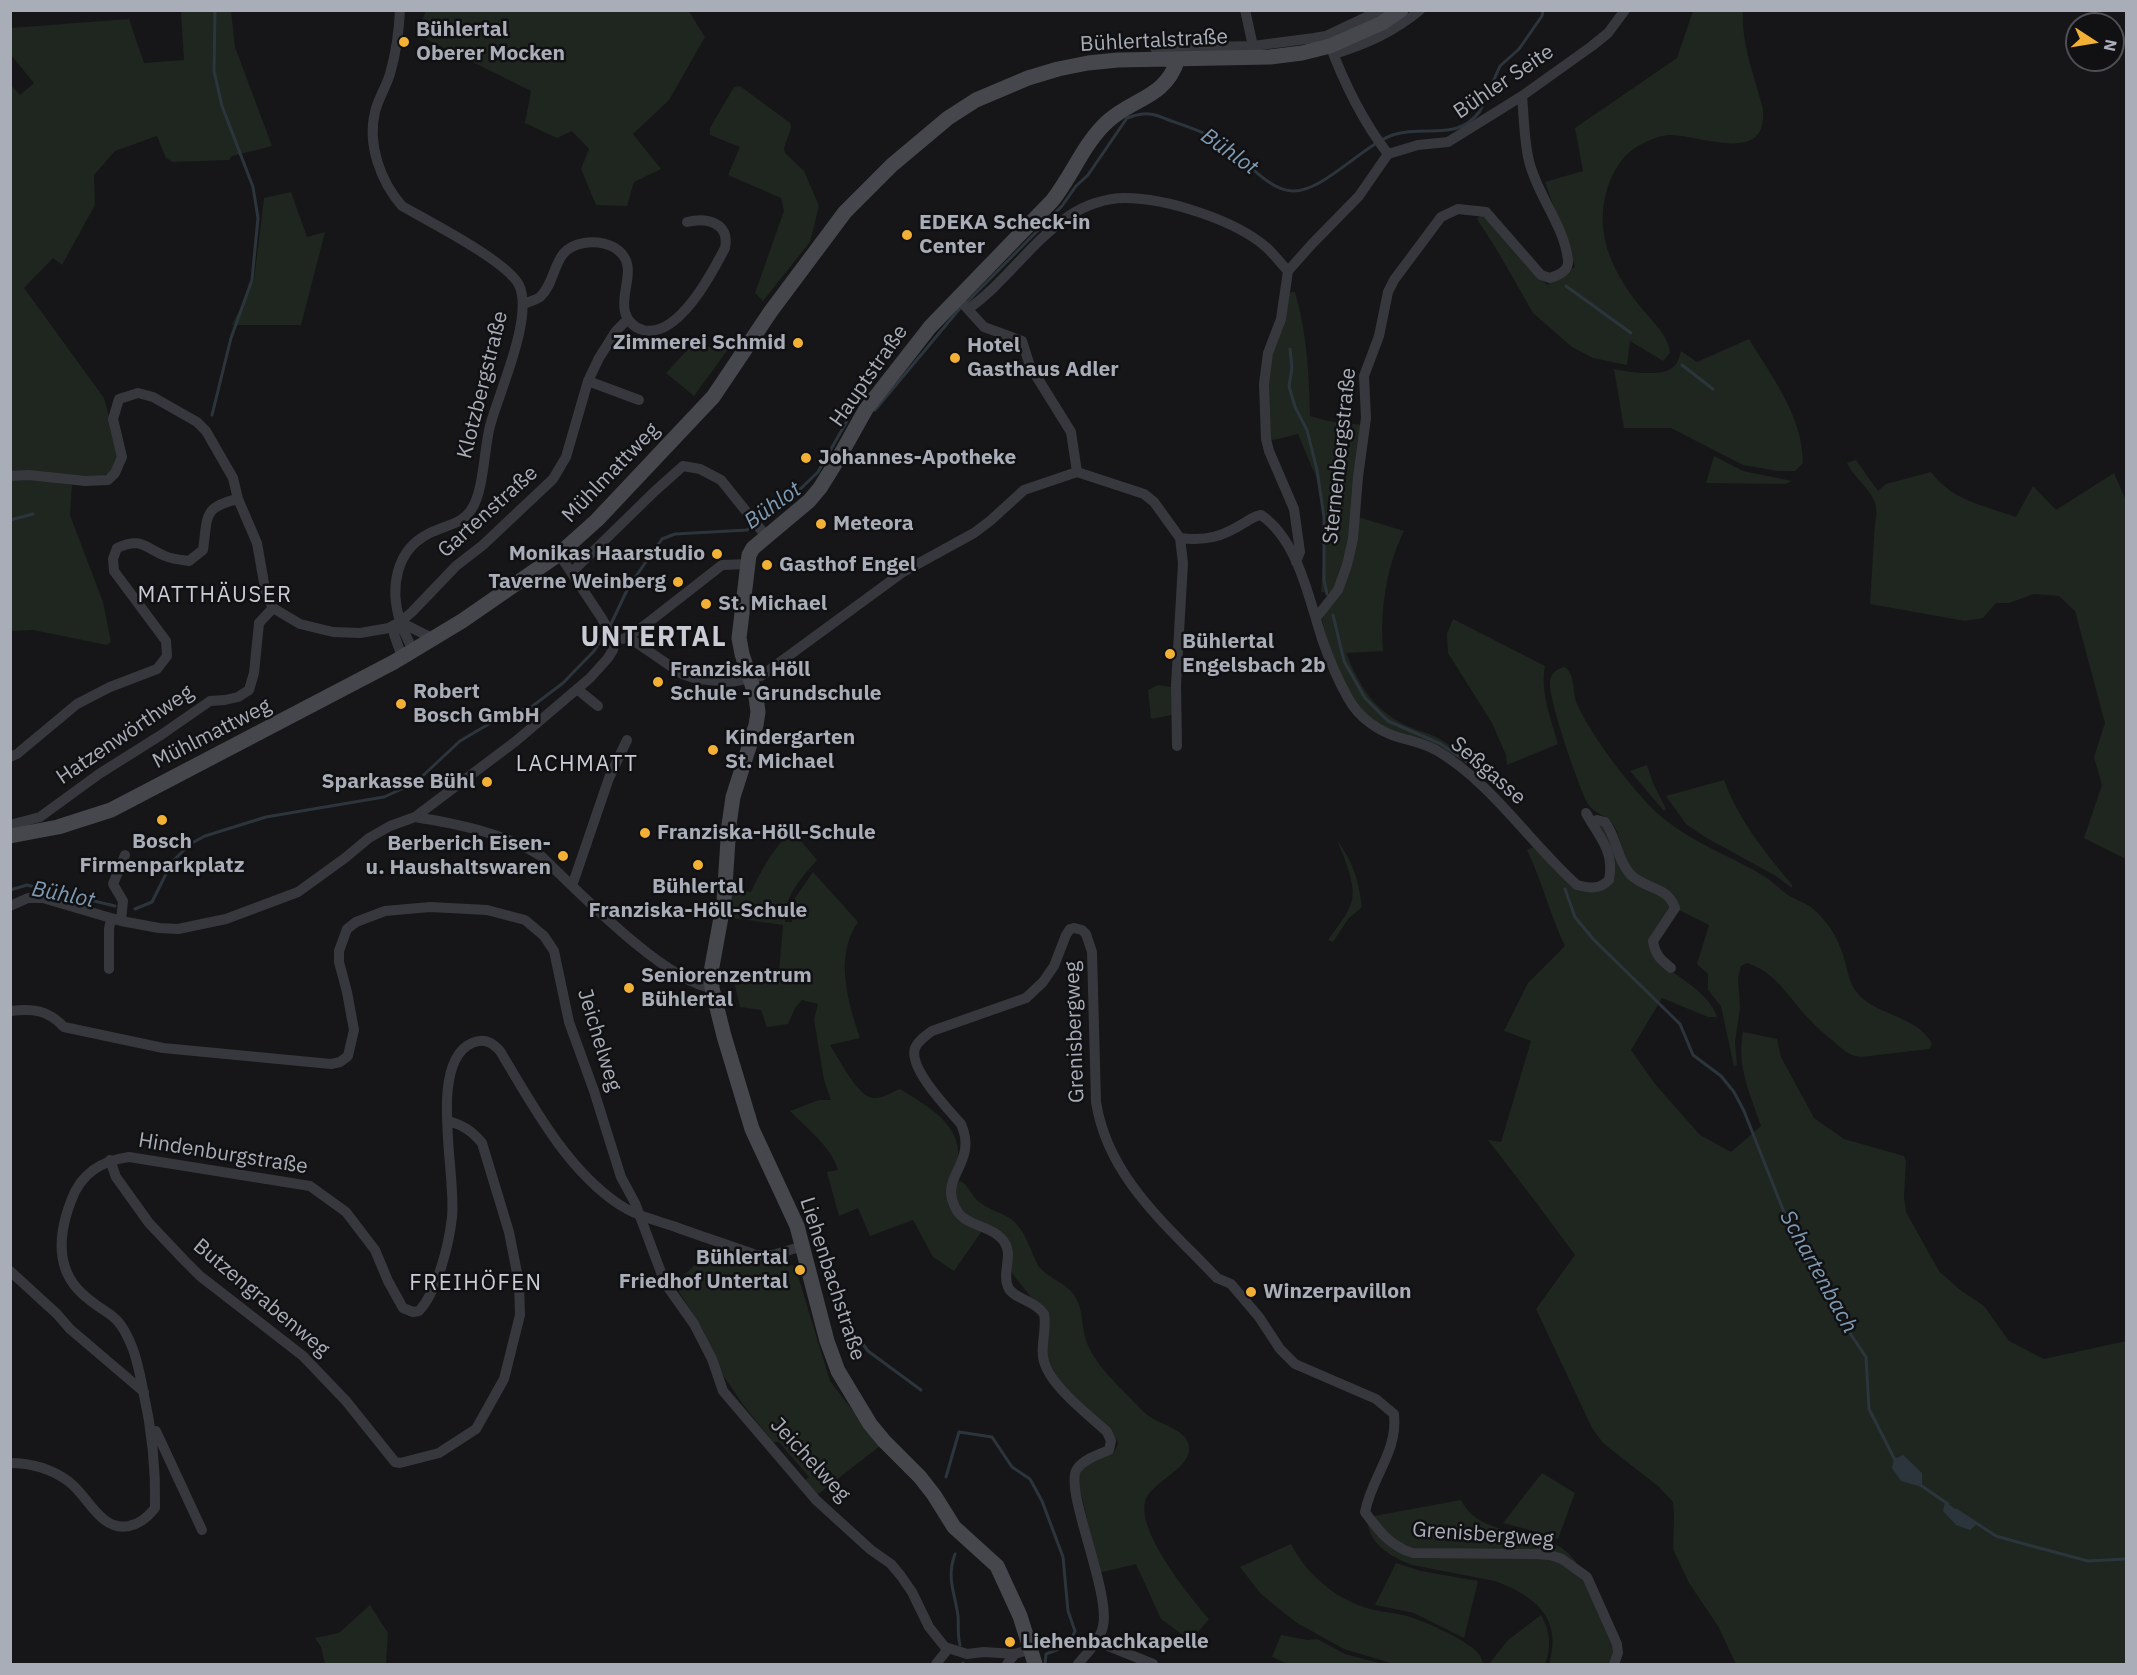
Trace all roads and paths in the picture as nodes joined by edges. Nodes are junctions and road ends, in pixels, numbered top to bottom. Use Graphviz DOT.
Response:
graph roads {
  1 [pos="400,10"];
  2 [pos="1245,10"];
  3 [pos="1381,10"];
  4 [pos="1401,10"];
  5 [pos="1420,10"];
  6 [pos="1624,10"];
  7 [pos="1330,45"];
  8 [pos="1253,46"];
  9 [pos="1155,48"];
  10 [pos="1178,59"];
  11 [pos="1522,96"];
  12 [pos="953,115"];
  13 [pos="1385,150"];
  14 [pos="687,222"];
  15 [pos="1288,271"];
  16 [pos="962,303"];
  17 [pos="523,304"];
  18 [pos="628,319"];
  19 [pos="588,381"];
  20 [pos="639,400"];
  21 [pos="1077,471"];
  22 [pos="10,476"];
  23 [pos="238,500"];
  24 [pos="764,533"];
  25 [pos="1180,538"];
  26 [pos="559,554"];
  27 [pos="1296,562"];
  28 [pos="747,564"];
  29 [pos="572,572"];
  30 [pos="273,608"];
  31 [pos="1316,618"];
  32 [pos="400,622"];
  33 [pos="628,637"];
  34 [pos="434,639"];
  35 [pos="613,639"];
  36 [pos="407,654"];
  37 [pos="750,679"];
  38 [pos="577,689"];
  39 [pos="598,706"];
  40 [pos="627,740"];
  41 [pos="1177,746"];
  42 [pos="10,757"];
  43 [pos="415,817"];
  44 [pos="10,825"];
  45 [pos="10,836"];
  46 [pos="125,855"];
  47 [pos="572,886"];
  48 [pos="10,906"];
  49 [pos="119,913"];
  50 [pos="1671,968"];
  51 [pos="109,969"];
  52 [pos="712,988"];
  53 [pos="10,1011"];
  54 [pos="448,1121"];
  55 [pos="110,1160"];
  56 [pos="639,1215"];
  57 [pos="803,1246"];
  58 [pos="10,1271"];
  59 [pos="144,1392"];
  60 [pos="150,1417"];
  61 [pos="10,1463"];
  62 [pos="202,1530"];
  63 [pos="1096,1641"];
  64 [pos="948,1649"];
  65 [pos="1015,1654"];
  66 [pos="1033,1657"];
  67 [pos="936,1665"];
  68 [pos="1007,1665"];
  69 [pos="1078,1665"];
  70 [pos="1153,1665"];
  71 [pos="1614,1665"];
  1 -- 17 [label="street, Klotzbergstraße"];
  2 -- 8 [label="street, Bühlertalstraße"];
  3 -- 7 [label="street, Bühlertalstraße"];
  4 -- 7 [label="street, Bühlertalstraße"];
  5 -- 7 [label="street"];
  6 -- 11 [label="street, Bühler Seite"];
  7 -- 8 [label="street, Bühlertalstraße"];
  7 -- 10 [label="street, Bühlertalstraße"];
  7 -- 13 [label="street"];
  8 -- 9 [label="street, Bühlertalstraße"];
  10 -- 12 [label="street, Bühlertalstraße"];
  10 -- 16 [label="street, Hauptstraße"];
  11 -- 13 [label="street, Bühler Seite"];
  11 -- 31 [label="street, Sternenbergstraße"];
  12 -- 26 [label="street, Mühlmattweg"];
  13 -- 15 [label="street"];
  14 -- 18 [label="street"];
  15 -- 16 [label="street"];
  15 -- 27 [label="street"];
  16 -- 21 [label="street"];
  16 -- 24 [label="street, Hauptstraße"];
  17 -- 18 [label="street"];
  17 -- 32 [label="street, Klotzbergstraße"];
  18 -- 19 [label="street, Gartenstraße"];
  19 -- 20 [label="street"];
  19 -- 32 [label="street, Gartenstraße"];
  21 -- 25 [label="street"];
  21 -- 37 [label="street"];
  22 -- 23 [label="street"];
  23 -- 30 [label="street"];
  23 -- 42 [label="street"];
  24 -- 28 [label="street, Hauptstraße"];
  24 -- 29 [label="street"];
  25 -- 27 [label="street, Seßgasse"];
  25 -- 41 [label="street"];
  26 -- 29 [label="street"];
  26 -- 34 [label="street, Mühlmattweg"];
  27 -- 31 [label="street, Seßgasse"];
  28 -- 33 [label="street"];
  28 -- 37 [label="street, Liehenbachstraße"];
  29 -- 35 [label="street"];
  30 -- 32 [label="street"];
  30 -- 44 [label="street, Hatzenwörthweg"];
  31 -- 50 [label="street, Seßgasse"];
  32 -- 34 [label="street"];
  32 -- 36 [label="street, Klotzbergstraße"];
  33 -- 35 [label="street"];
  33 -- 37 [label="street"];
  34 -- 36 [label="street, Mühlmattweg"];
  35 -- 38 [label="street"];
  36 -- 45 [label="street, Mühlmattweg"];
  37 -- 52 [label="street, Liehenbachstraße"];
  38 -- 39 [label="street"];
  38 -- 43 [label="street"];
  40 -- 47 [label="street"];
  43 -- 47 [label="street"];
  43 -- 49 [label="street"];
  46 -- 49 [label="street"];
  47 -- 52 [label="street"];
  48 -- 49 [label="street"];
  49 -- 51 [label="street"];
  52 -- 57 [label="street, Liehenbachstraße"];
  53 -- 56 [label="street, Jeichelweg"];
  54 -- 55 [label="street, Hindenburgstraße"];
  54 -- 55 [label="street, Butzengrabenweg"];
  54 -- 56 [label="street, Hindenburgstraße"];
  55 -- 59 [label="street, Hindenburgstraße"];
  56 -- 57 [label="street, Hindenburgstraße"];
  56 -- 64 [label="street, Jeichelweg"];
  57 -- 66 [label="street, Liehenbachstraße"];
  58 -- 59 [label="street"];
  59 -- 60 [label="street, Hindenburgstraße"];
  60 -- 61 [label="street, Hindenburgstraße"];
  60 -- 62 [label="street"];
  63 -- 69 [label="street, Grenisbergweg"];
  63 -- 70 [label="street"];
  63 -- 71 [label="street, Grenisbergweg"];
  64 -- 65 [label="street"];
  64 -- 67 [label="street"];
  65 -- 66 [label="street"];
  65 -- 68 [label="street"];
}
